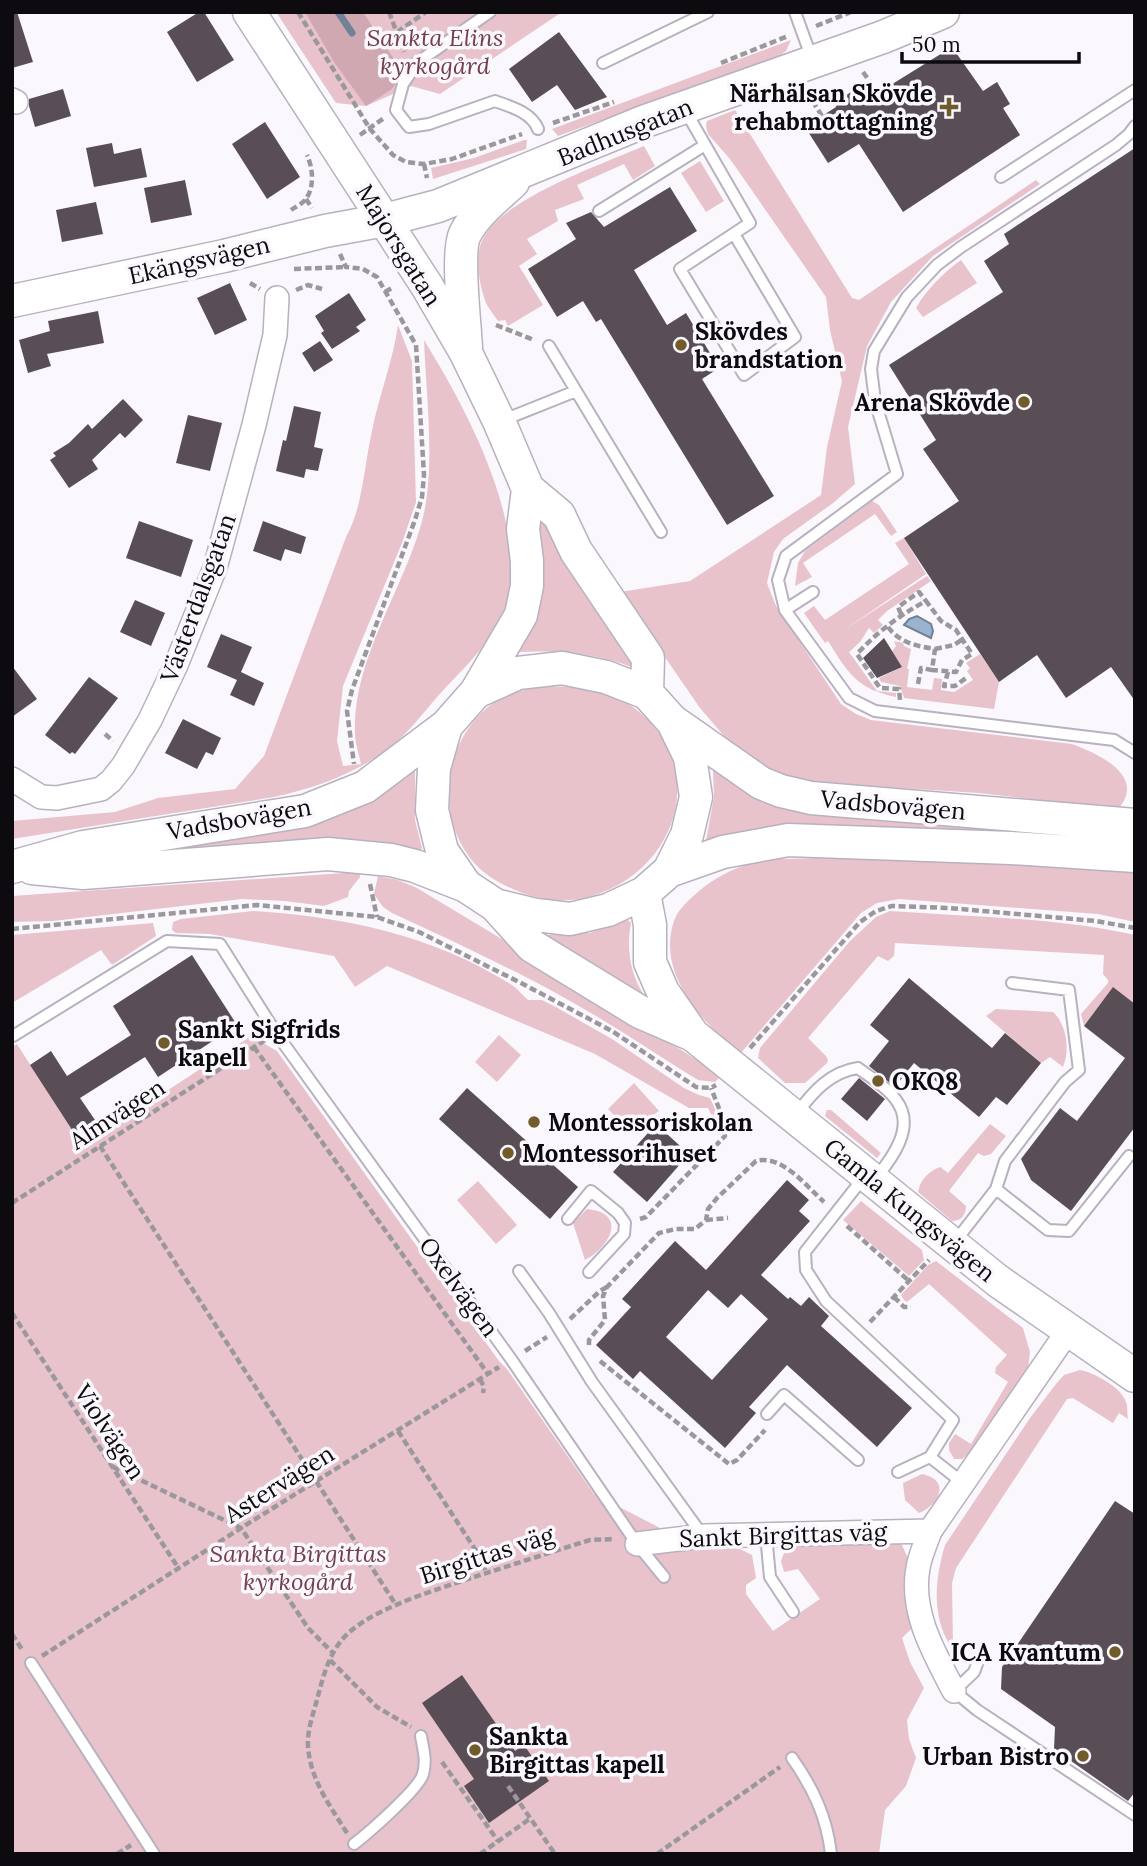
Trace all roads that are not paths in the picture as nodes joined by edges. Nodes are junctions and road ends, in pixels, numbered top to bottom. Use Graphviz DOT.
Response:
graph roads {
  1 [pos="249,12"];
  2 [pos="490,12"];
  3 [pos="708,12"];
  4 [pos="795,12"];
  5 [pos="943,12"];
  6 [pos="603,63"];
  7 [pos="813,75"];
  8 [pos="1135,90"];
  9 [pos="683,108"];
  10 [pos="1135,126"];
  11 [pos="538,129"];
  12 [pos="705,145"];
  13 [pos="522,173"];
  14 [pos="1002,177"];
  15 [pos="599,211"];
  16 [pos="386,220"];
  17 [pos="734,234"];
  18 [pos="278,298"];
  19 [pos="12,301"];
  20 [pos="549,346"];
  21 [pos="466,353"];
  22 [pos="576,391"];
  23 [pos="499,421"];
  24 [pos="528,489"];
  25 [pos="662,532"];
  26 [pos="813,592"];
  27 [pos="785,610"];
  28 [pos="476,692"];
  29 [pos="647,693"];
  30 [pos="673,722"];
  31 [pos="446,726"];
  32 [pos="1135,753"];
  33 [pos="12,779"];
  34 [pos="1135,825"];
  35 [pos="1135,856"];
  36 [pos="12,867"];
  37 [pos="669,872"];
  38 [pos="466,886"];
  39 [pos="644,893"];
  40 [pos="495,905"];
  41 [pos="1012,983"];
  42 [pos="693,1035"];
  43 [pos="13,1037"];
  44 [pos="794,1116"];
  45 [pos="1129,1156"];
  46 [pos="870,1177"];
  47 [pos="996,1189"];
  48 [pos="568,1219"];
  49 [pos="943,1250"];
  50 [pos="519,1271"];
  51 [pos="589,1272"];
  52 [pos="1068,1331"];
  53 [pos="1135,1376"];
  54 [pos="767,1414"];
  55 [pos="930,1457"];
  56 [pos="858,1461"];
  57 [pos="898,1472"];
  58 [pos="963,1483"];
  59 [pos="930,1531"];
  60 [pos="766,1535"];
  61 [pos="703,1536"];
  62 [pos="636,1544"];
  63 [pos="664,1577"];
  64 [pos="793,1612"];
  65 [pos="982,1651"];
  66 [pos="31,1663"];
  67 [pos="954,1691"];
  68 [pos="421,1736"];
  69 [pos="792,1758"];
  70 [pos="1135,1815"];
  71 [pos="354,1844"];
  72 [pos="154,1854"];
  73 [pos="831,1854"];
  1 -- 16 [label="main road, Majorsgatan"];
  2 -- 11 [label="lane"];
  3 -- 6 [label="lane"];
  4 -- 7 [label="lane"];
  5 -- 7 [label="main road, Badhusgatan"];
  7 -- 9 [label="main road, Badhusgatan"];
  8 -- 14 [label="lane"];
  9 -- 12 [label="lane"];
  9 -- 13 [label="main road, Badhusgatan"];
  10 -- 27 [label="lane"];
  12 -- 15 [label="lane"];
  12 -- 17 [label="lane"];
  13 -- 16 [label="main road, Badhusgatan"];
  13 -- 21 [label="main road"];
  16 -- 19 [label="main road, Ekängsvägen"];
  16 -- 21 [label="main road, Majorsgatan"];
  17 -- 17 [label="lane"];
  18 -- 33 [label="street, Västerdalsgatan"];
  20 -- 22 [label="lane"];
  21 -- 23 [label="main road, Majorsgatan"];
  22 -- 23 [label="lane"];
  22 -- 25 [label="lane"];
  23 -- 24 [label="main road, Majorsgatan"];
  24 -- 28 [label="main road"];
  24 -- 29 [label="main road, Majorsgatan"];
  26 -- 27 [label="lane"];
  27 -- 32 [label="lane"];
  28 -- 29 [label="main road"];
  28 -- 31 [label="main road"];
  29 -- 30 [label="main road"];
  30 -- 34 [label="main road, Vadsbovägen"];
  30 -- 37 [label="main road"];
  31 -- 36 [label="main road, Vadsbovägen"];
  31 -- 38 [label="main road"];
  35 -- 37 [label="main road, Vadsbovägen"];
  36 -- 38 [label="main road, Vadsbovägen"];
  37 -- 39 [label="main road"];
  38 -- 40 [label="main road"];
  39 -- 40 [label="main road"];
  39 -- 42 [label="main road, Gamla Kungsvägen"];
  40 -- 42 [label="main road, Gamla Kungsvägen"];
  41 -- 47 [label="lane"];
  42 -- 44 [label="main road, Gamla Kungsvägen"];
  43 -- 62 [label="lane, Oxelvägen"];
  44 -- 46 [label="main road, Gamla Kungsvägen"];
  44 -- 46 [label="lane"];
  45 -- 47 [label="lane"];
  46 -- 49 [label="main road, Gamla Kungsvägen"];
  46 -- 55 [label="lane"];
  47 -- 49 [label="lane"];
  48 -- 51 [label="lane"];
  49 -- 52 [label="main road, Gamla Kungsvägen"];
  50 -- 61 [label="lane"];
  52 -- 53 [label="main road, Gamla Kungsvägen"];
  52 -- 58 [label="street, Sankt Birgittas väg"];
  54 -- 56 [label="lane"];
  55 -- 57 [label="lane"];
  55 -- 58 [label="lane"];
  58 -- 59 [label="street, Sankt Birgittas väg"];
  59 -- 60 [label="street, Sankt Birgittas väg"];
  59 -- 67 [label="street, Sankt Birgittas väg"];
  60 -- 61 [label="street, Sankt Birgittas väg"];
  60 -- 64 [label="lane"];
  61 -- 62 [label="street, Sankt Birgittas väg"];
  62 -- 63 [label="lane, Oxelvägen"];
  65 -- 67 [label="lane"];
  66 -- 72 [label="lane"];
  67 -- 70 [label="lane"];
  68 -- 71 [label="lane"];
  69 -- 73 [label="lane"];
}
